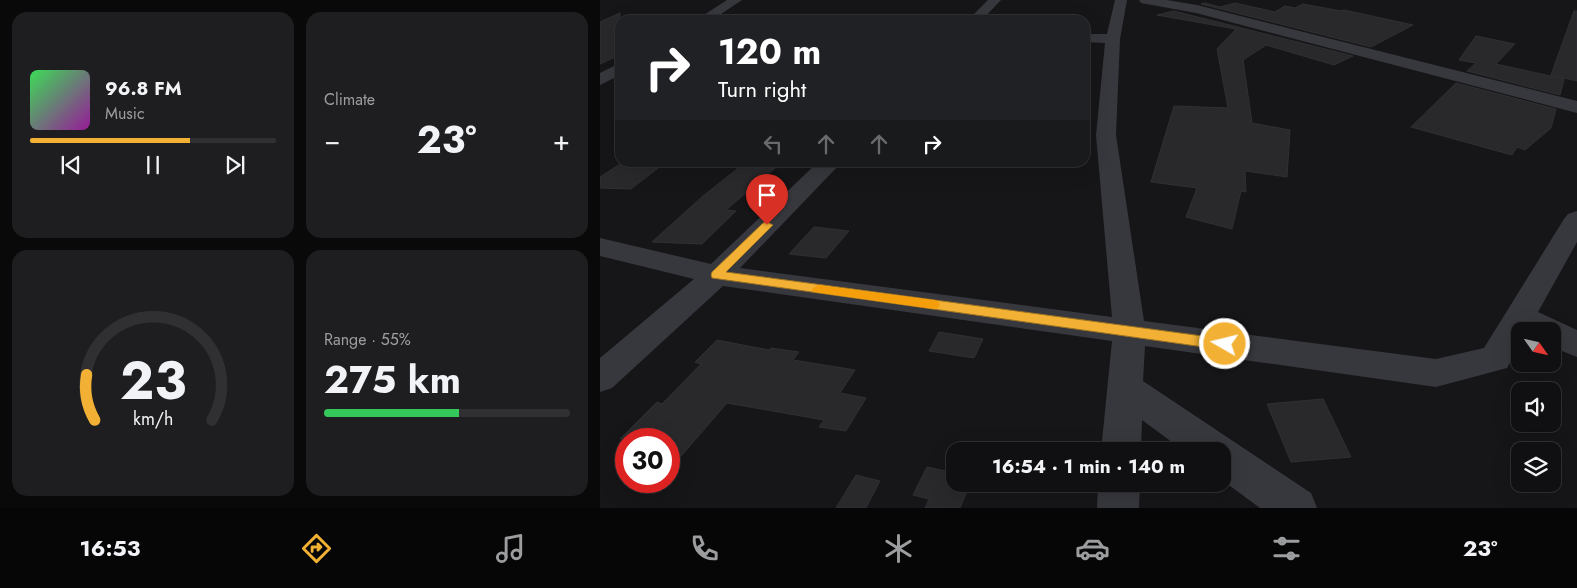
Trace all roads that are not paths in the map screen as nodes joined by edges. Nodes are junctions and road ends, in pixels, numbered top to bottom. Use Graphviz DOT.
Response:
graph roads {
  1 [pos="736,0"];
  2 [pos="995,0"];
  3 [pos="1121,0"];
  4 [pos="1145,0"];
  5 [pos="711,15"];
  6 [pos="980,15"];
  7 [pos="1090,38"];
  8 [pos="1112,39"];
  9 [pos="615,71"];
  10 [pos="600,80"];
  11 [pos="1577,107"];
  12 [pos="826,167"];
  13 [pos="1577,219"];
  14 [pos="600,247"];
  15 [pos="717,275"];
  16 [pos="1519,317"];
  17 [pos="1530,322"];
  18 [pos="1129,332"];
  19 [pos="1561,337"];
  20 [pos="1577,344"];
  21 [pos="600,378"];
  22 [pos="1125,388"];
  23 [pos="1122,442"];
  24 [pos="1202,442"];
  25 [pos="1231,462"];
  26 [pos="1119,492"];
  27 [pos="1118,508"];
  28 [pos="1296,508"];
  1 -- 5 [label="street"];
  2 -- 6 [label="street"];
  3 -- 8 [label="street"];
  4 -- 11 [label="street"];
  7 -- 8 [label="street"];
  8 -- 18 [label="street"];
  9 -- 10 [label="street"];
  12 -- 15 [label="street"];
  13 -- 16 [label="street"];
  14 -- 15 [label="street"];
  15 -- 18 [label="street"];
  15 -- 21 [label="street"];
  16 -- 17 [label="street"];
  16 -- 18 [label="street"];
  18 -- 22 [label="street"];
  19 -- 20 [label="street"];
  22 -- 23 [label="street"];
  22 -- 24 [label="street"];
  25 -- 28 [label="street"];
  26 -- 27 [label="street"];
}
